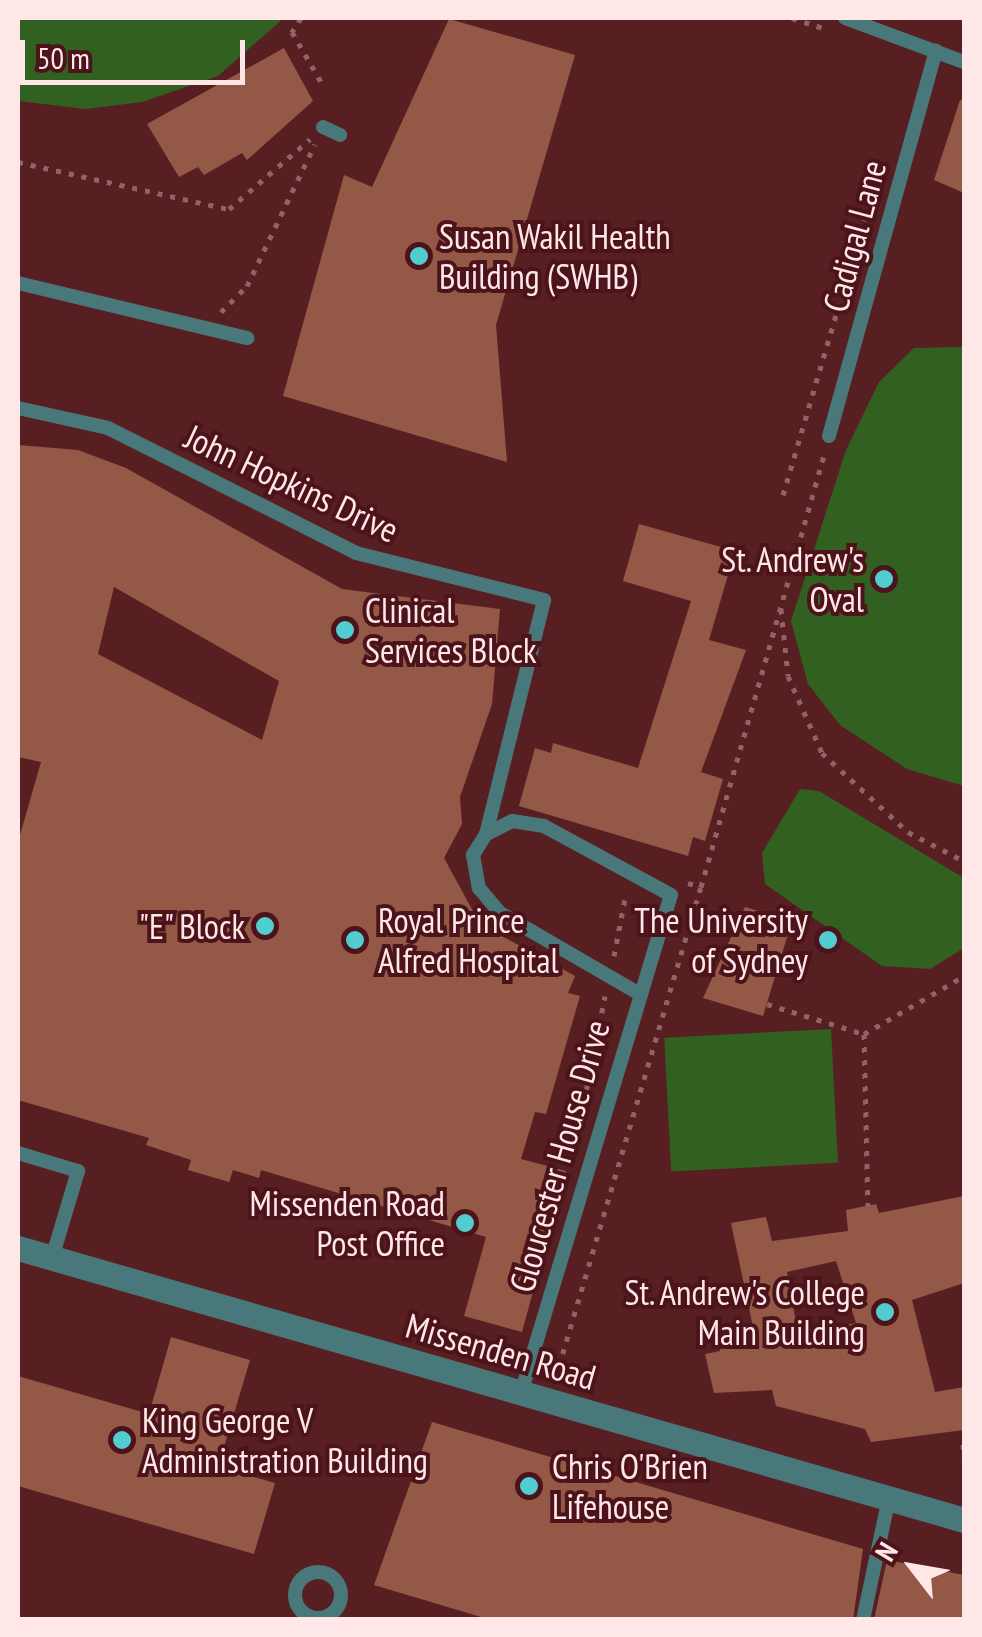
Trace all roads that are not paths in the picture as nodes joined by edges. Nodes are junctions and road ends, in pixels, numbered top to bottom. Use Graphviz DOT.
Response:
graph roads {
  1 [pos="845,18"];
  2 [pos="936,51"];
  3 [pos="964,62"];
  4 [pos="323,128"];
  5 [pos="340,135"];
  6 [pos="18,283"];
  7 [pos="247,338"];
  8 [pos="18,408"];
  9 [pos="829,436"];
  10 [pos="486,834"];
  11 [pos="638,993"];
  12 [pos="18,1153"];
  13 [pos="18,1248"];
  14 [pos="52,1258"];
  15 [pos="522,1393"];
  16 [pos="889,1498"];
  17 [pos="964,1520"];
  18 [pos="863,1620"];
  1 -- 2 [label="lane"];
  2 -- 3 [label="lane"];
  2 -- 9 [label="lane, Cadigal Lane"];
  4 -- 5 [label="lane"];
  6 -- 7 [label="lane"];
  8 -- 10 [label="lane, John Hopkins Drive"];
  10 -- 11 [label="lane"];
  10 -- 11 [label="lane, Gloucester House Drive"];
  11 -- 15 [label="lane, Gloucester House Drive"];
  12 -- 14 [label="lane"];
  13 -- 14 [label="street, Missenden Road"];
  14 -- 15 [label="street, Missenden Road"];
  15 -- 16 [label="street, Missenden Road"];
  16 -- 17 [label="street, Missenden Road"];
  16 -- 18 [label="lane"];
}
